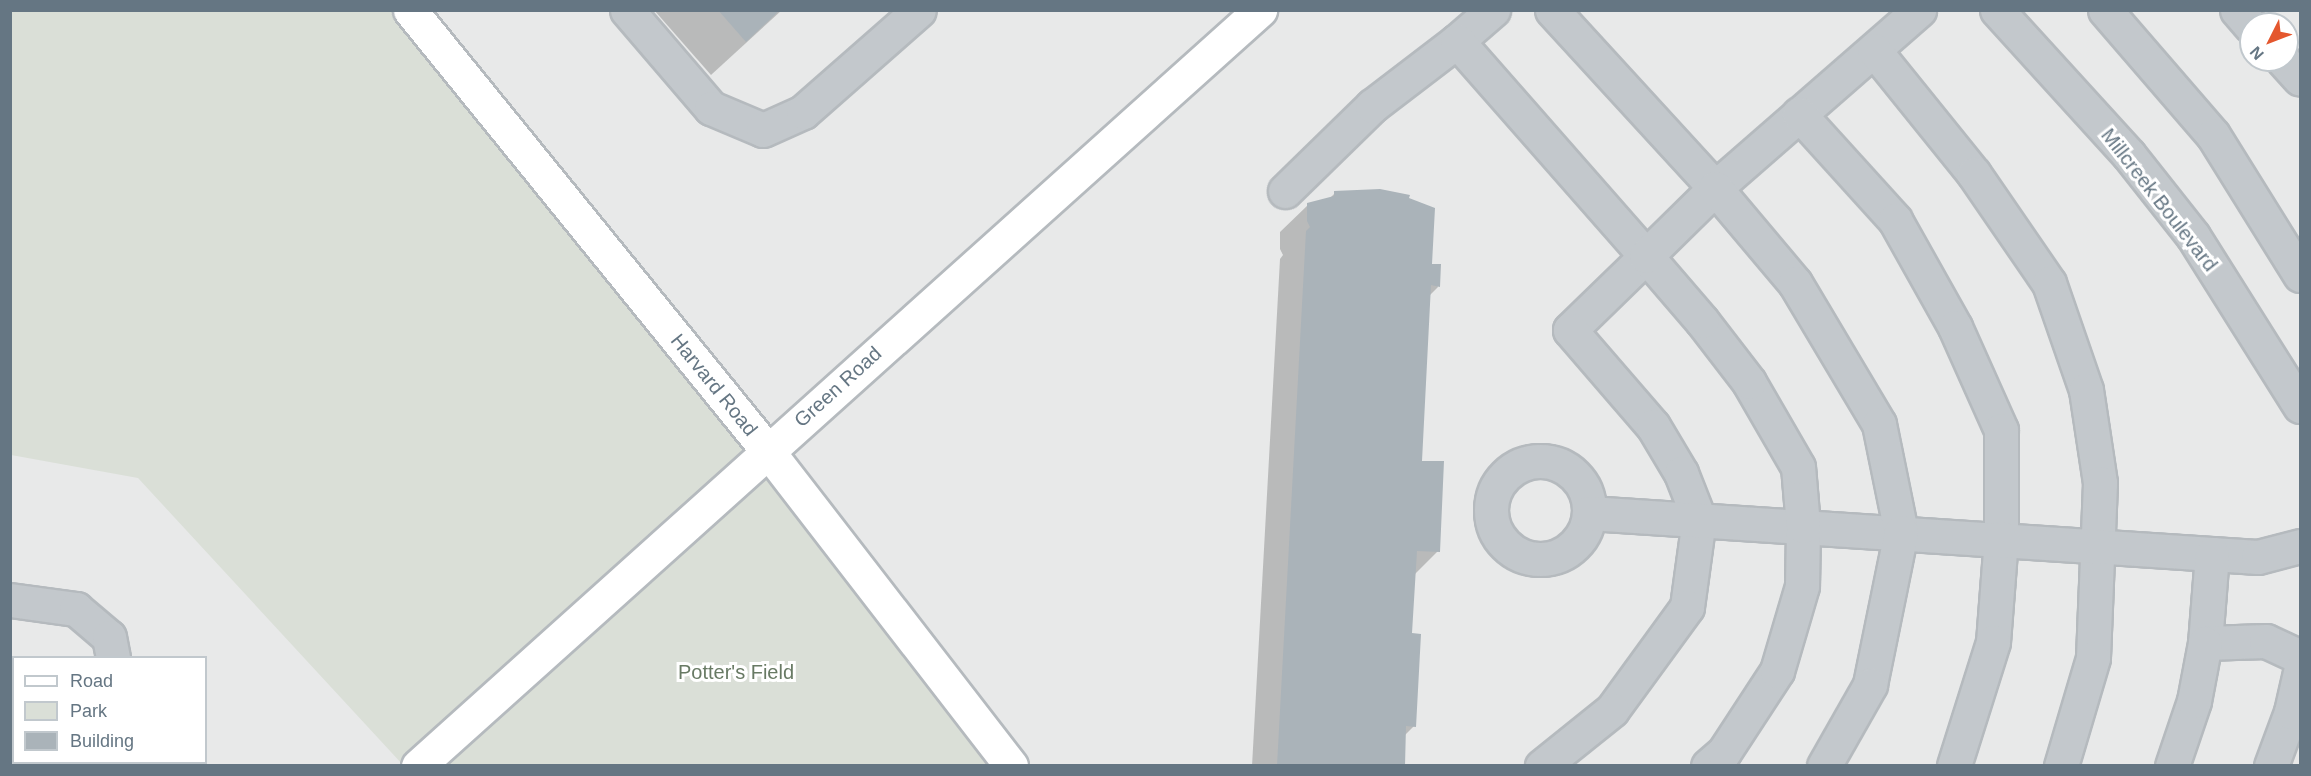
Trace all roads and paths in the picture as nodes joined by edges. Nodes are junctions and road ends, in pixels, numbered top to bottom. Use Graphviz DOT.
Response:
graph roads {
  1 [pos="410,10"];
  2 [pos="627,10"];
  3 [pos="919,10"];
  4 [pos="1260,10"];
  5 [pos="1493,10"];
  6 [pos="1552,10"];
  7 [pos="1919,10"];
  8 [pos="1997,10"];
  9 [pos="2105,10"];
  10 [pos="1456,42"];
  11 [pos="1874,50"];
  12 [pos="1800,114"];
  13 [pos="1715,188"];
  14 [pos="1285,191"];
  15 [pos="1646,256"];
  16 [pos="2301,274"];
  17 [pos="2301,406"];
  18 [pos="767,450"];
  19 [pos="1589,513"];
  20 [pos="1700,519"];
  21 [pos="1803,526"];
  22 [pos="1901,532"];
  23 [pos="2001,538"];
  24 [pos="2097,545"];
  25 [pos="2301,546"];
  26 [pos="2212,554"];
  27 [pos="10,600"];
  28 [pos="2205,643"];
  29 [pos="113,656"];
  30 [pos="2301,657"];
  31 [pos="2301,672"];
  32 [pos="418,765"];
  33 [pos="1011,765"];
  34 [pos="1542,765"];
  35 [pos="1708,765"];
  36 [pos="1824,765"];
  37 [pos="1954,765"];
  38 [pos="2061,765"];
  39 [pos="2172,765"];
  40 [pos="2271,765"];
  1 -- 18 [label="main road, Harvard Road"];
  2 -- 3 [label="street"];
  4 -- 18 [label="main road, Green Road"];
  5 -- 10 [label="street"];
  6 -- 13 [label="street"];
  7 -- 11 [label="street"];
  8 -- 17 [label="street, Millcreek Boulevard"];
  9 -- 16 [label="street"];
  10 -- 14 [label="street"];
  10 -- 15 [label="street"];
  11 -- 12 [label="street"];
  11 -- 24 [label="street"];
  12 -- 13 [label="street"];
  12 -- 23 [label="street"];
  13 -- 15 [label="street"];
  13 -- 22 [label="street"];
  15 -- 20 [label="street"];
  15 -- 21 [label="street"];
  18 -- 32 [label="main road, Green Road"];
  18 -- 33 [label="main road, Harvard Road"];
  19 -- 20 [label="street"];
  20 -- 21 [label="street"];
  20 -- 34 [label="street"];
  21 -- 22 [label="street"];
  21 -- 35 [label="street"];
  22 -- 23 [label="street"];
  22 -- 36 [label="street"];
  23 -- 24 [label="street"];
  23 -- 37 [label="street"];
  24 -- 26 [label="street"];
  24 -- 38 [label="street"];
  25 -- 26 [label="street"];
  26 -- 28 [label="street"];
  27 -- 29 [label="street"];
  28 -- 30 [label="street"];
  28 -- 39 [label="street"];
  31 -- 40 [label="street"];
}
